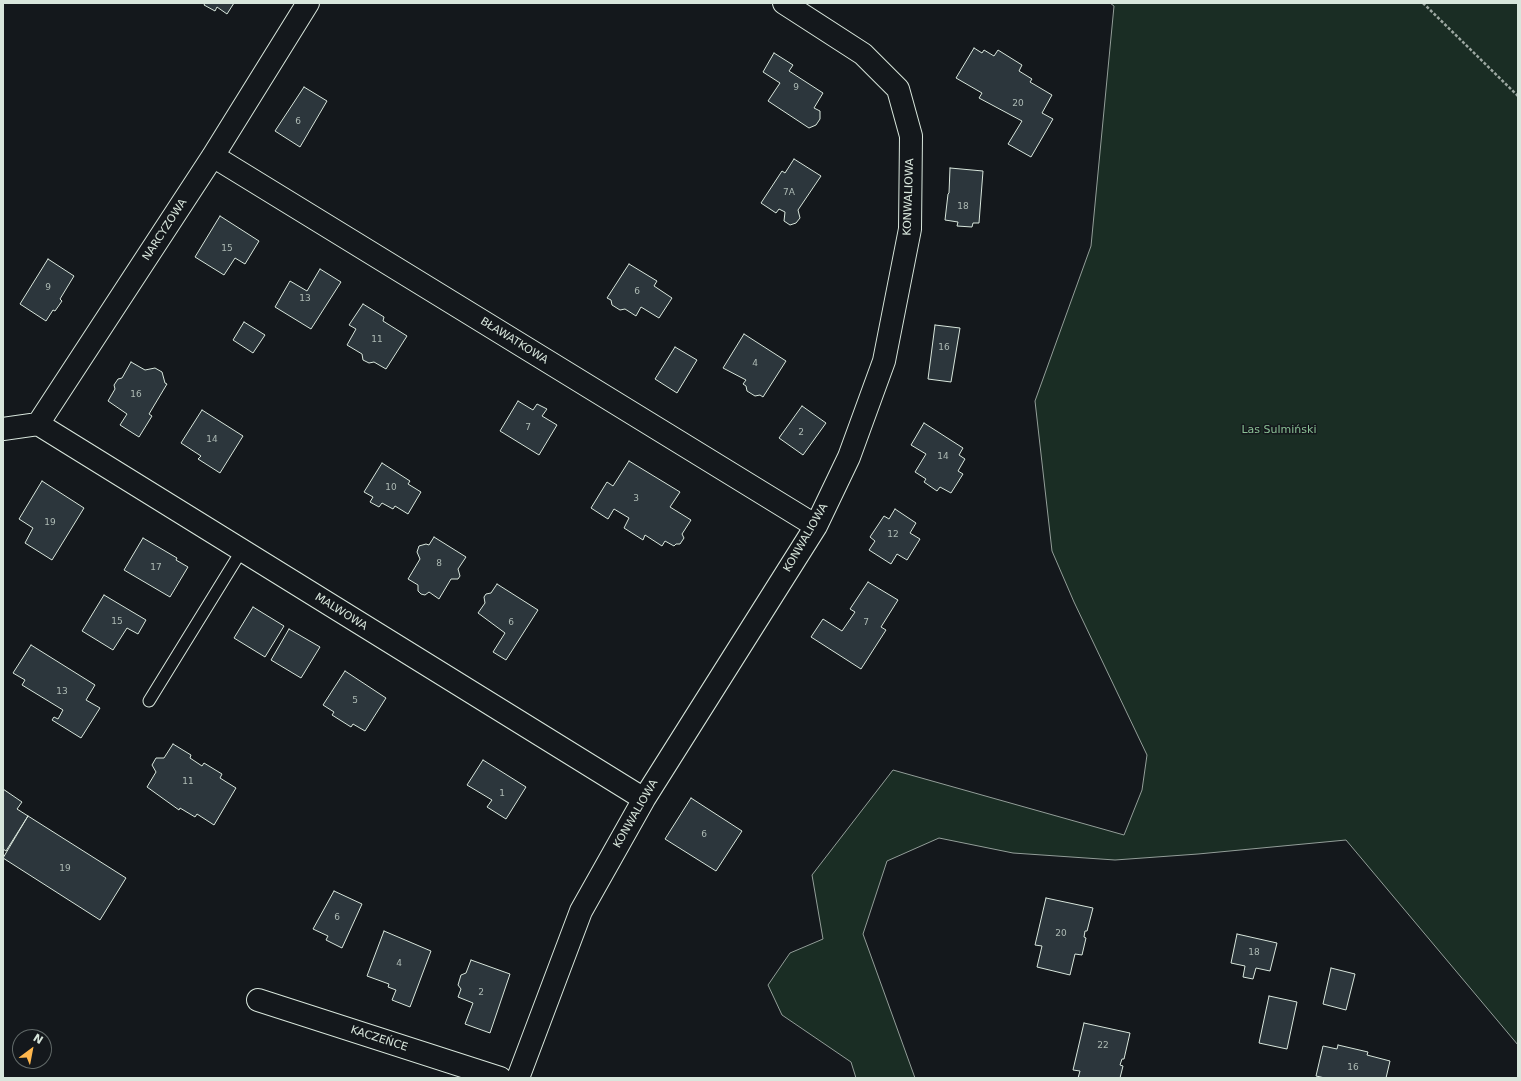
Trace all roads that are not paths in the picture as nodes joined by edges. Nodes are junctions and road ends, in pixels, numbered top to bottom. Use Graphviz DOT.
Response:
graph roads {
  1 [pos="308,3"];
  2 [pos="784,3"];
  3 [pos="213,156"];
  4 [pos="38,424"];
  5 [pos="3,429"];
  6 [pos="816,526"];
  7 [pos="242,550"];
  8 [pos="149,701"];
  9 [pos="644,799"];
  10 [pos="258,1000"];
  11 [pos="500,1078"];
  12 [pos="518,1078"];
  1 -- 3 [label="street, NARCYZOWA"];
  2 -- 6 [label="street, KONWALIOWA"];
  3 -- 4 [label="street, NARCYZOWA"];
  3 -- 6 [label="street, BŁAWATKOWA"];
  4 -- 5 [label="street"];
  4 -- 7 [label="street, MALWOWA"];
  6 -- 9 [label="street, KONWALIOWA"];
  7 -- 8 [label="lane"];
  7 -- 9 [label="street, MALWOWA"];
  9 -- 12 [label="street, KONWALIOWA"];
  10 -- 11 [label="street, KACZEŃCE"];
}
